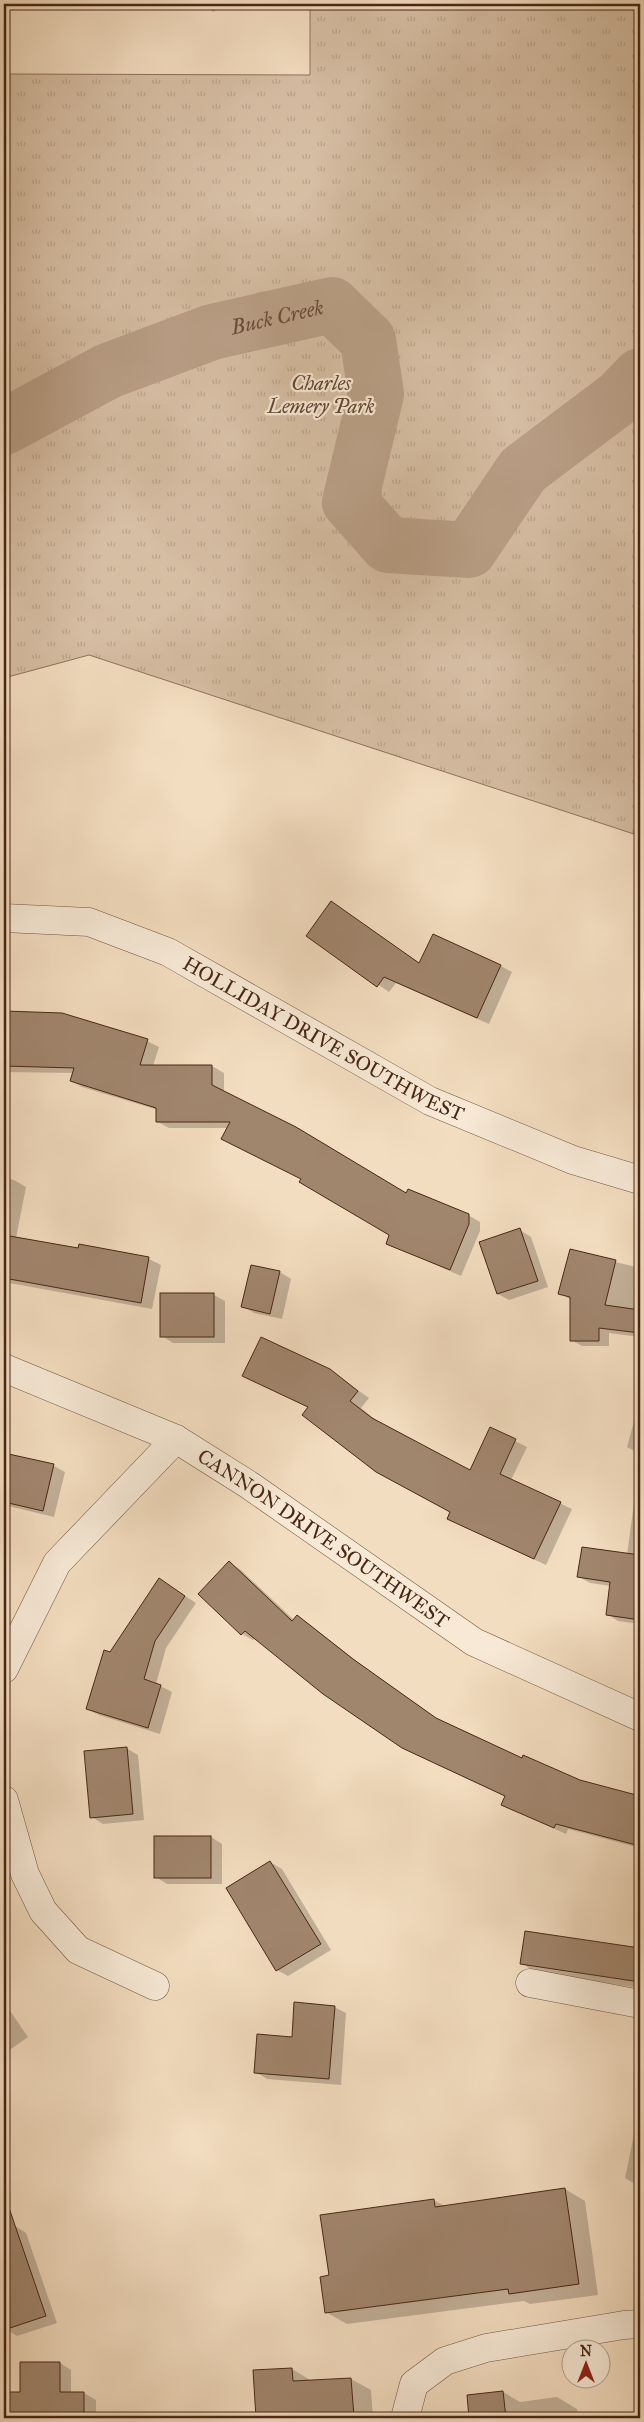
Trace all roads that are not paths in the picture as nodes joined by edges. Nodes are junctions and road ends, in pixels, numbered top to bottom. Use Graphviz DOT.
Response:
graph roads {
  1 [pos="4,918"];
  2 [pos="640,1180"];
  3 [pos="4,1368"];
  4 [pos="176,1439"];
  5 [pos="4,1668"];
  6 [pos="640,1716"];
  7 [pos="4,1800"];
  8 [pos="530,1983"];
  9 [pos="155,1986"];
  10 [pos="640,2004"];
  11 [pos="640,2324"];
  12 [pos="406,2418"];
  1 -- 2 [label="street, HOLLIDAY DRIVE SOUTHWEST"];
  3 -- 4 [label="street, CANNON DRIVE SOUTHWEST"];
  4 -- 5 [label="street"];
  4 -- 6 [label="street, CANNON DRIVE SOUTHWEST"];
  7 -- 9 [label="street"];
  8 -- 10 [label="street"];
  11 -- 12 [label="street"];
}
